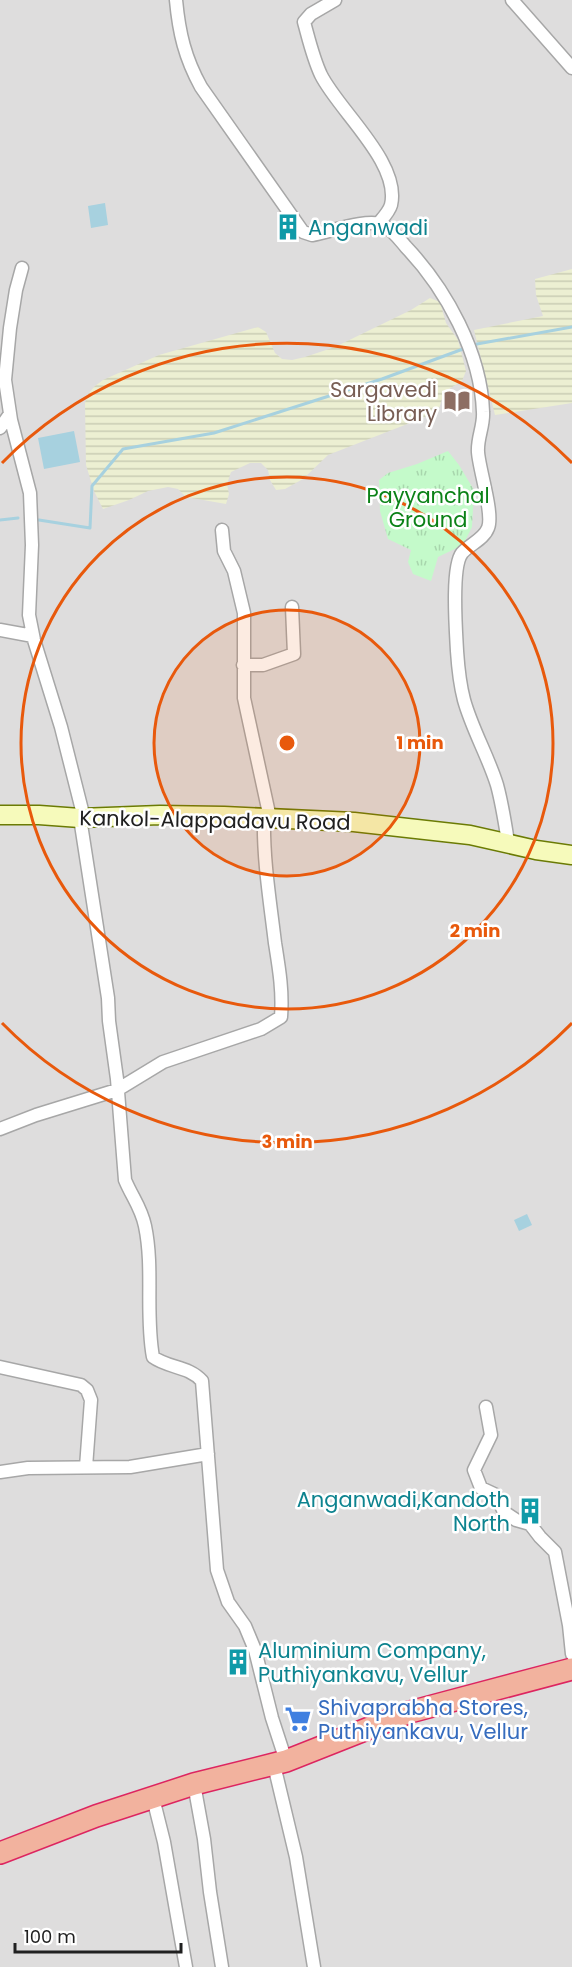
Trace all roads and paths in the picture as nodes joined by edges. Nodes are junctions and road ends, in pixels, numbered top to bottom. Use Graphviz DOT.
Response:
graph roads {
  1 [pos="176,0"];
  2 [pos="334,0"];
  3 [pos="512,0"];
  4 [pos="572,68"];
  5 [pos="378,224"];
  6 [pos="22,268"];
  7 [pos="10,414"];
  8 [pos="0,428"];
  9 [pos="222,530"];
  10 [pos="292,608"];
  11 [pos="0,630"];
  12 [pos="33,636"];
  13 [pos="243,665"];
  14 [pos="0,815"];
  15 [pos="82,818"];
  16 [pos="267,818"];
  17 [pos="508,842"];
  18 [pos="572,855"];
  19 [pos="117,1090"];
  20 [pos="0,1129"];
  21 [pos="0,1367"];
  22 [pos="486,1407"];
  23 [pos="208,1454"];
  24 [pos="86,1467"];
  25 [pos="0,1472"];
  26 [pos="572,1654"];
  27 [pos="572,1669"];
  28 [pos="280,1763"];
  29 [pos="194,1784"];
  30 [pos="153,1798"];
  31 [pos="0,1853"];
  32 [pos="186,1967"];
  33 [pos="222,1967"];
  34 [pos="314,1967"];
  1 -- 5 [label="street"];
  2 -- 5 [label="street"];
  3 -- 4 [label="street"];
  5 -- 17 [label="street"];
  6 -- 7 [label="street"];
  7 -- 8 [label="street"];
  7 -- 12 [label="street"];
  9 -- 13 [label="street"];
  10 -- 13 [label="street"];
  11 -- 12 [label="street"];
  12 -- 15 [label="street"];
  13 -- 16 [label="street"];
  14 -- 15 [label="main road, Kankol-Alappadavu Road"];
  15 -- 16 [label="main road, Kankol-Alappadavu Road"];
  15 -- 19 [label="street"];
  16 -- 17 [label="main road, Kankol-Alappadavu Road"];
  16 -- 19 [label="street"];
  17 -- 18 [label="main road, Kankol-Alappadavu Road"];
  19 -- 20 [label="street"];
  19 -- 23 [label="street"];
  21 -- 24 [label="street"];
  22 -- 26 [label="street"];
  23 -- 24 [label="street"];
  23 -- 28 [label="street"];
  24 -- 25 [label="street"];
  27 -- 28 [label="highway"];
  28 -- 29 [label="highway"];
  28 -- 34 [label="street"];
  29 -- 30 [label="highway"];
  29 -- 33 [label="street"];
  30 -- 31 [label="highway"];
  30 -- 32 [label="street"];
}
